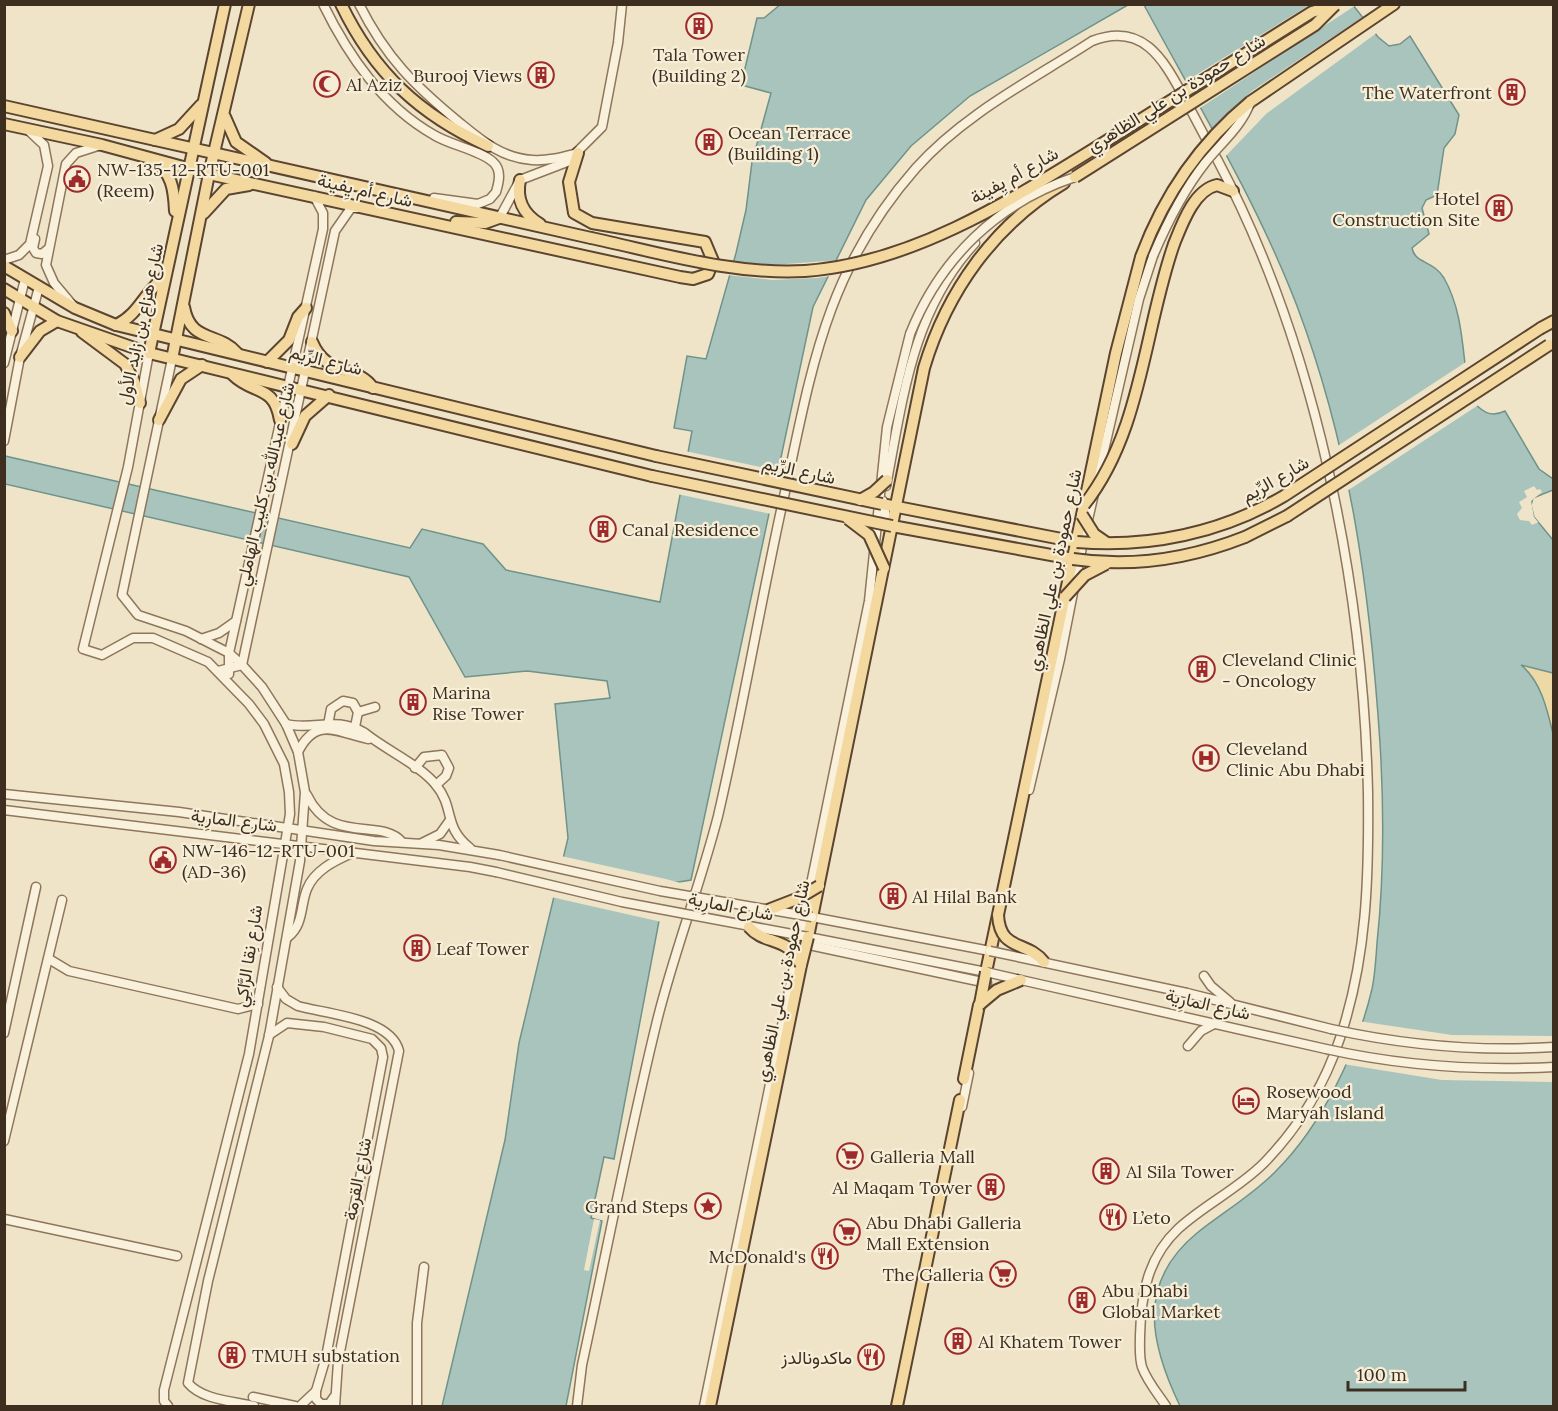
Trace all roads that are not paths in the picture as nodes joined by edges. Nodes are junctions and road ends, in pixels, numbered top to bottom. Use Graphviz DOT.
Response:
graph roads {
  1 [pos="218,4"];
  2 [pos="249,4"];
  3 [pos="323,4"];
  4 [pos="341,4"];
  5 [pos="360,4"];
  6 [pos="622,4"];
  7 [pos="1394,4"];
  8 [pos="1335,5"];
  9 [pos="224,10"];
  10 [pos="1183,97"];
  11 [pos="203,102"];
  12 [pos="1250,102"];
  13 [pos="4,106"];
  14 [pos="224,113"];
  15 [pos="4,124"];
  16 [pos="27,129"];
  17 [pos="154,140"];
  18 [pos="102,145"];
  19 [pos="488,146"];
  20 [pos="192,148"];
  21 [pos="578,153"];
  22 [pos="214,154"];
  23 [pos="144,156"];
  24 [pos="188,168"];
  25 [pos="277,169"];
  26 [pos="209,174"];
  27 [pos="45,177"];
  28 [pos="1075,177"];
  29 [pos="520,180"];
  30 [pos="62,182"];
  31 [pos="258,183"];
  32 [pos="1233,191"];
  33 [pos="387,192"];
  34 [pos="314,196"];
  35 [pos="365,207"];
  36 [pos="202,216"];
  37 [pos="500,217"];
  38 [pos="37,218"];
  39 [pos="434,223"];
  40 [pos="177,226"];
  41 [pos="545,228"];
  42 [pos="322,235"];
  43 [pos="334,239"];
  44 [pos="48,249"];
  45 [pos="4,260"];
  46 [pos="4,266"];
  47 [pos="165,277"];
  48 [pos="26,279"];
  49 [pos="39,286"];
  50 [pos="4,289"];
  51 [pos="20,299"];
  52 [pos="183,304"];
  53 [pos="34,306"];
  54 [pos="75,308"];
  55 [pos="306,308"];
  56 [pos="4,313"];
  57 [pos="57,321"];
  58 [pos="1554,321"];
  59 [pos="116,325"];
  60 [pos="80,330"];
  61 [pos="12,331"];
  62 [pos="153,334"];
  63 [pos="914,335"];
  64 [pos="176,340"];
  65 [pos="312,342"];
  66 [pos="1551,344"];
  67 [pos="149,353"];
  68 [pos="239,355"];
  69 [pos="20,357"];
  70 [pos="172,359"];
  71 [pos="267,362"];
  72 [pos="4,363"];
  73 [pos="202,365"];
  74 [pos="293,368"];
  75 [pos="231,372"];
  76 [pos="307,372"];
  77 [pos="289,386"];
  78 [pos="373,388"];
  79 [pos="303,389"];
  80 [pos="329,395"];
  81 [pos="140,403"];
  82 [pos="159,420"];
  83 [pos="280,420"];
  84 [pos="4,441"];
  85 [pos="292,444"];
  86 [pos="887,480"];
  87 [pos="860,500"];
  88 [pos="882,504"];
  89 [pos="896,508"];
  90 [pos="1083,510"];
  91 [pos="840,514"];
  92 [pos="892,526"];
  93 [pos="1080,539"];
  94 [pos="1107,543"];
  95 [pos="1073,559"];
  96 [pos="1110,563"];
  97 [pos="884,568"];
  98 [pos="1065,597"];
  99 [pos="236,621"];
  100 [pos="201,639"];
  101 [pos="83,649"];
  102 [pos="229,653"];
  103 [pos="242,665"];
  104 [pos="218,670"];
  105 [pos="229,670"];
  106 [pos="232,685"];
  107 [pos="375,707"];
  108 [pos="358,711"];
  109 [pos="286,724"];
  110 [pos="330,727"];
  111 [pos="355,727"];
  112 [pos="372,739"];
  113 [pos="298,753"];
  114 [pos="414,768"];
  115 [pos="436,785"];
  116 [pos="305,792"];
  117 [pos="4,794"];
  118 [pos="4,810"];
  119 [pos="450,819"];
  120 [pos="287,826"];
  121 [pos="303,830"];
  122 [pos="403,842"];
  123 [pos="284,843"];
  124 [pos="422,843"];
  125 [pos="302,846"];
  126 [pos="473,850"];
  127 [pos="352,853"];
  128 [pos="819,885"];
  129 [pos="36,887"];
  130 [pos="62,900"];
  131 [pos="768,910"];
  132 [pos="998,915"];
  133 [pos="813,917"];
  134 [pos="749,927"];
  135 [pos="288,937"];
  136 [pos="804,940"];
  137 [pos="990,951"];
  138 [pos="49,959"];
  139 [pos="1044,962"];
  140 [pos="801,965"];
  141 [pos="1204,976"];
  142 [pos="987,977"];
  143 [pos="1021,980"];
  144 [pos="277,987"];
  145 [pos="258,1004"];
  146 [pos="1232,1004"];
  147 [pos="980,1005"];
  148 [pos="319,1011"];
  149 [pos="1216,1023"];
  150 [pos="324,1027"];
  151 [pos="4,1033"];
  152 [pos="269,1036"];
  153 [pos="1188,1046"];
  154 [pos="1554,1047"];
  155 [pos="1554,1068"];
  156 [pos="964,1079"];
  157 [pos="960,1100"];
  158 [pos="4,1141"];
  159 [pos="4,1219"];
  160 [pos="177,1256"];
  161 [pos="424,1268"];
  162 [pos="316,1391"];
  163 [pos="335,1394"];
  164 [pos="253,1402"];
  165 [pos="168,1407"];
  166 [pos="295,1407"];
  167 [pos="300,1407"];
  168 [pos="335,1407"];
  169 [pos="417,1407"];
  170 [pos="577,1407"];
  171 [pos="704,1407"];
  172 [pos="710,1407"];
  173 [pos="898,1407"];
  174 [pos="1166,1407"];
  1 -- 9 [label="street"];
  2 -- 14 [label="main road"];
  3 -- 33 [label="street"];
  4 -- 19 [label="main road"];
  5 -- 19 [label="street"];
  6 -- 21 [label="street"];
  7 -- 12 [label="main road, شارع حمودة بن علي الظاهري"];
  8 -- 28 [label="main road, شارع حمودة بن علي الظاهري, bridge"];
  8 -- 41 [label="main road, شارع أم يِفينة, bridge"];
  9 -- 11 [label="main road, شارع هزاع بن زايد الأول"];
  10 -- 32 [label="street"];
  10 -- 63 [label="street, شارع حمودة بن علي الظاهري"];
  10 -- 170 [label="street"];
  11 -- 17 [label="main road"];
  11 -- 20 [label="main road, شارع هزاع بن زايد الأول"];
  12 -- 90 [label="main road, شارع حمودة بن علي الظاهري, bridge"];
  12 -- 93 [label="street, شارع حمودة بن علي الظاهري, bridge"];
  13 -- 17 [label="main road, شارع أم يِفينة"];
  14 -- 22 [label="main road"];
  14 -- 25 [label="main road"];
  15 -- 16 [label="main road, شارع أم يِفينة"];
  16 -- 18 [label="main road, شارع أم يِفينة"];
  16 -- 27 [label="street"];
  17 -- 20 [label="main road, شارع أم يِفينة"];
  18 -- 23 [label="main road, شارع أم يِفينة"];
  18 -- 30 [label="street"];
  19 -- 21 [label="street"];
  20 -- 22 [label="main road, شارع أم يِفينة"];
  20 -- 24 [label="main road, شارع هزاع بن زايد الأول"];
  21 -- 29 [label="street"];
  21 -- 39 [label="main road, شارع أم يِفينة"];
  22 -- 25 [label="main road, شارع أم يِفينة"];
  22 -- 26 [label="main road"];
  23 -- 24 [label="main road, شارع أم يِفينة"];
  23 -- 40 [label="main road"];
  24 -- 26 [label="main road, شارع أم يِفينة"];
  24 -- 40 [label="main road, شارع هزاع بن زايد الأول"];
  25 -- 33 [label="main road, شارع أم يِفينة"];
  26 -- 31 [label="main road, شارع أم يِفينة"];
  26 -- 36 [label="main road"];
  27 -- 30 [label="street"];
  27 -- 38 [label="street"];
  28 -- 63 [label="street, bridge"];
  28 -- 89 [label="main road, شارع حمودة بن علي الظاهري, bridge"];
  29 -- 37 [label="street"];
  29 -- 41 [label="main road"];
  30 -- 44 [label="street"];
  31 -- 34 [label="main road, شارع أم يِفينة"];
  31 -- 36 [label="main road"];
  32 -- 90 [label="main road, bridge"];
  32 -- 174 [label="street"];
  33 -- 37 [label="main road, شارع أم يِفينة"];
  34 -- 35 [label="main road, شارع أم يِفينة"];
  34 -- 42 [label="street, شارع عبدالله بن كليب الهاملي"];
  35 -- 39 [label="main road, شارع أم يِفينة"];
  35 -- 43 [label="street, شارع عبدالله بن كليب الهاملي"];
  36 -- 52 [label="main road"];
  37 -- 39 [label="main road"];
  37 -- 41 [label="main road, شارع أم يِفينة"];
  38 -- 44 [label="street"];
  38 -- 45 [label="street"];
  40 -- 47 [label="main road, شارع هزاع بن زايد الأول"];
  42 -- 43 [label="street"];
  42 -- 55 [label="street, شارع عبدالله بن كليب الهاملي"];
  43 -- 65 [label="street, شارع عبدالله بن كليب الهاملي"];
  44 -- 54 [label="street"];
  46 -- 48 [label="main road, شارع الرِّيم"];
  47 -- 59 [label="main road"];
  47 -- 62 [label="main road, شارع هزاع بن زايد الأول"];
  48 -- 49 [label="main road, شارع الرِّيم"];
  48 -- 51 [label="street"];
  49 -- 53 [label="street"];
  49 -- 54 [label="main road, شارع الرِّيم"];
  50 -- 51 [label="main road, شارع الرِّيم"];
  51 -- 53 [label="main road, شارع الرِّيم"];
  51 -- 61 [label="street"];
  52 -- 64 [label="main road"];
  52 -- 68 [label="main road"];
  53 -- 57 [label="main road, شارع الرِّيم"];
  53 -- 69 [label="street"];
  54 -- 59 [label="main road, شارع الرِّيم"];
  55 -- 71 [label="main road"];
  55 -- 74 [label="street, شارع عبدالله بن كليب الهاملي"];
  56 -- 61 [label="main road"];
  57 -- 60 [label="main road, شارع الرِّيم"];
  57 -- 69 [label="main road"];
  58 -- 94 [label="main road, شارع الرِّيم, bridge"];
  59 -- 62 [label="main road, شارع الرِّيم"];
  60 -- 67 [label="main road, شارع الرِّيم"];
  60 -- 81 [label="main road"];
  61 -- 72 [label="street"];
  62 -- 64 [label="main road, شارع الرِّيم"];
  62 -- 67 [label="main road, شارع هزاع بن زايد الأول"];
  63 -- 86 [label="street, شارع حمودة بن علي الظاهري"];
  63 -- 136 [label="street"];
  64 -- 68 [label="main road, شارع الرِّيم"];
  64 -- 70 [label="main road"];
  65 -- 76 [label="street, شارع عبدالله بن كليب الهاملي"];
  65 -- 78 [label="main road"];
  66 -- 96 [label="main road, شارع الرِّيم, bridge"];
  67 -- 70 [label="main road, شارع الرِّيم"];
  67 -- 81 [label="street, شارع هزاع بن زايد الأول"];
  68 -- 71 [label="main road, شارع الرِّيم"];
  69 -- 84 [label="street"];
  70 -- 73 [label="main road, شارع الرِّيم"];
  70 -- 82 [label="street"];
  71 -- 74 [label="main road, شارع الرِّيم"];
  73 -- 75 [label="main road, شارع الرِّيم"];
  73 -- 82 [label="main road"];
  74 -- 76 [label="main road, شارع الرِّيم"];
  74 -- 77 [label="street, شارع عبدالله بن كليب الهاملي"];
  75 -- 77 [label="main road, شارع الرِّيم"];
  75 -- 83 [label="main road"];
  76 -- 78 [label="main road, شارع الرِّيم"];
  76 -- 79 [label="street, شارع عبدالله بن كليب الهاملي"];
  77 -- 79 [label="main road, شارع الرِّيم"];
  77 -- 83 [label="street, شارع عبدالله بن كليب الهاملي"];
  78 -- 87 [label="main road, شارع الرِّيم, bridge"];
  79 -- 80 [label="main road, شارع الرِّيم"];
  79 -- 85 [label="street, شارع عبدالله بن كليب الهاملي"];
  80 -- 85 [label="main road"];
  80 -- 91 [label="main road, شارع الرِّيم, bridge"];
  81 -- 101 [label="street, شارع هزاع بن زايد الأول"];
  82 -- 100 [label="street, شارع نِقا الرَّاكِي"];
  83 -- 99 [label="street, شارع عبدالله بن كليب الهاملي"];
  85 -- 103 [label="street, شارع عبدالله بن كليب الهاملي"];
  86 -- 87 [label="main road, bridge"];
  86 -- 88 [label="street, شارع حمودة بن علي الظاهري"];
  87 -- 88 [label="main road, شارع الرِّيم, bridge"];
  88 -- 89 [label="main road, شارع الرِّيم"];
  88 -- 92 [label="street"];
  89 -- 92 [label="main road, شارع حمودة بن علي الظاهري"];
  89 -- 93 [label="main road, شارع الرِّيم"];
  90 -- 93 [label="main road, شارع حمودة بن علي الظاهري"];
  90 -- 94 [label="main road, bridge"];
  91 -- 92 [label="main road, شارع الرِّيم, bridge"];
  91 -- 97 [label="main road, bridge"];
  92 -- 95 [label="main road, شارع الرِّيم"];
  92 -- 97 [label="main road, شارع حمودة بن علي الظاهري"];
  93 -- 94 [label="main road, شارع الرِّيم, bridge"];
  93 -- 95 [label="main road, شارع حمودة بن علي الظاهري, bridge"];
  93 -- 142 [label="street"];
  95 -- 96 [label="main road, شارع الرِّيم, bridge"];
  95 -- 98 [label="main road, شارع حمودة بن علي الظاهري"];
  96 -- 98 [label="main road, bridge"];
  97 -- 128 [label="main road, شارع حمودة بن علي الظاهري"];
  98 -- 132 [label="main road, شارع حمودة بن علي الظاهري"];
  99 -- 100 [label="street"];
  99 -- 102 [label="street, شارع عبدالله بن كليب الهاملي"];
  100 -- 102 [label="street, شارع نِقا الرَّاكِي"];
  101 -- 104 [label="street, شارع نِقا الرَّاكِي"];
  102 -- 103 [label="street, شارع نِقا الرَّاكِي"];
  102 -- 105 [label="street, شارع عبدالله بن كليب الهاملي"];
  103 -- 105 [label="street"];
  103 -- 109 [label="street, شارع نِقا الرَّاكِي"];
  104 -- 105 [label="street"];
  104 -- 106 [label="street, شارع نِقا الرَّاكِي"];
  105 -- 106 [label="street, شارع عبدالله بن كليب الهاملي"];
  106 -- 120 [label="street, شارع نِقا الرَّاكِي"];
  107 -- 108 [label="street"];
  108 -- 110 [label="street"];
  108 -- 111 [label="street"];
  109 -- 110 [label="street"];
  109 -- 113 [label="street, شارع نِقا الرَّاكِي"];
  110 -- 111 [label="street"];
  110 -- 112 [label="street"];
  110 -- 113 [label="street"];
  111 -- 112 [label="street"];
  112 -- 114 [label="street"];
  113 -- 116 [label="street, شارع نِقا الرَّاكِي"];
  114 -- 115 [label="street"];
  114 -- 115 [label="street"];
  115 -- 119 [label="street"];
  116 -- 121 [label="street, شارع نِقا الرَّاكِي"];
  116 -- 122 [label="street"];
  117 -- 120 [label="street, شارع المارِية"];
  118 -- 123 [label="street, شارع المارِية"];
  119 -- 124 [label="street"];
  119 -- 126 [label="street"];
  120 -- 121 [label="street, شارع المارِية"];
  120 -- 123 [label="street, شارع نِقا الرَّاكِي"];
  121 -- 122 [label="street, شارع المارِية"];
  121 -- 125 [label="street, شارع نِقا الرَّاكِي"];
  122 -- 124 [label="street, شارع المارِية"];
  123 -- 125 [label="street, شارع المارِية"];
  123 -- 145 [label="street, شارع نِقا الرَّاكِي"];
  124 -- 126 [label="street, شارع المارِية"];
  125 -- 127 [label="street, شارع المارِية"];
  125 -- 135 [label="street, شارع نِقا الرَّاكِي"];
  126 -- 131 [label="street, شارع المارِية, bridge"];
  127 -- 134 [label="street, شارع المارِية, bridge"];
  127 -- 135 [label="street"];
  128 -- 131 [label="main road, bridge"];
  128 -- 133 [label="main road, شارع حمودة بن علي الظاهري"];
  129 -- 151 [label="street"];
  130 -- 138 [label="street"];
  131 -- 133 [label="street, شارع المارِية, bridge"];
  132 -- 137 [label="main road, شارع حمودة بن علي الظاهري, bridge"];
  132 -- 139 [label="main road, bridge"];
  133 -- 136 [label="main road, شارع حمودة بن علي الظاهري"];
  133 -- 137 [label="street, شارع المارِية"];
  134 -- 136 [label="street, شارع المارِية, bridge"];
  134 -- 140 [label="main road, bridge"];
  135 -- 144 [label="street, شارع نِقا الرَّاكِي"];
  136 -- 140 [label="main road, شارع حمودة بن علي الظاهري, bridge"];
  136 -- 142 [label="street, شارع المارِية"];
  136 -- 171 [label="street"];
  137 -- 139 [label="street, شارع المارِية, bridge"];
  137 -- 142 [label="main road, شارع حمودة بن علي الظاهري"];
  138 -- 145 [label="street"];
  138 -- 158 [label="street"];
  139 -- 146 [label="street, شارع المارِية, bridge"];
  140 -- 172 [label="main road, شارع حمودة بن علي الظاهري"];
  141 -- 146 [label="street"];
  142 -- 143 [label="street, شارع المارِية, bridge"];
  142 -- 147 [label="main road, شارع حمودة بن علي الظاهري, bridge"];
  142 -- 173 [label="street"];
  143 -- 147 [label="main road, bridge"];
  143 -- 149 [label="street, شارع المارِية"];
  144 -- 148 [label="street, شارع القرمة"];
  144 -- 152 [label="street, شارع نِقا الرَّاكِي"];
  145 -- 165 [label="street, شارع نِقا الرَّاكِي"];
  146 -- 154 [label="street, شارع المارِية, bridge"];
  147 -- 156 [label="main road, شارع حمودة بن علي الظاهري"];
  148 -- 150 [label="street"];
  148 -- 163 [label="street, شارع القرمة"];
  149 -- 153 [label="street"];
  149 -- 155 [label="street, شارع المارِية, bridge"];
  150 -- 152 [label="street, شارع القرمة"];
  150 -- 162 [label="street, شارع القرمة"];
  152 -- 164 [label="street, شارع نِقا الرَّاكِي"];
  157 -- 173 [label="main road"];
  159 -- 160 [label="street"];
  161 -- 169 [label="street"];
  162 -- 163 [label="street"];
  162 -- 167 [label="street"];
  163 -- 168 [label="street, شارع القرمة"];
  164 -- 166 [label="street"];
}
